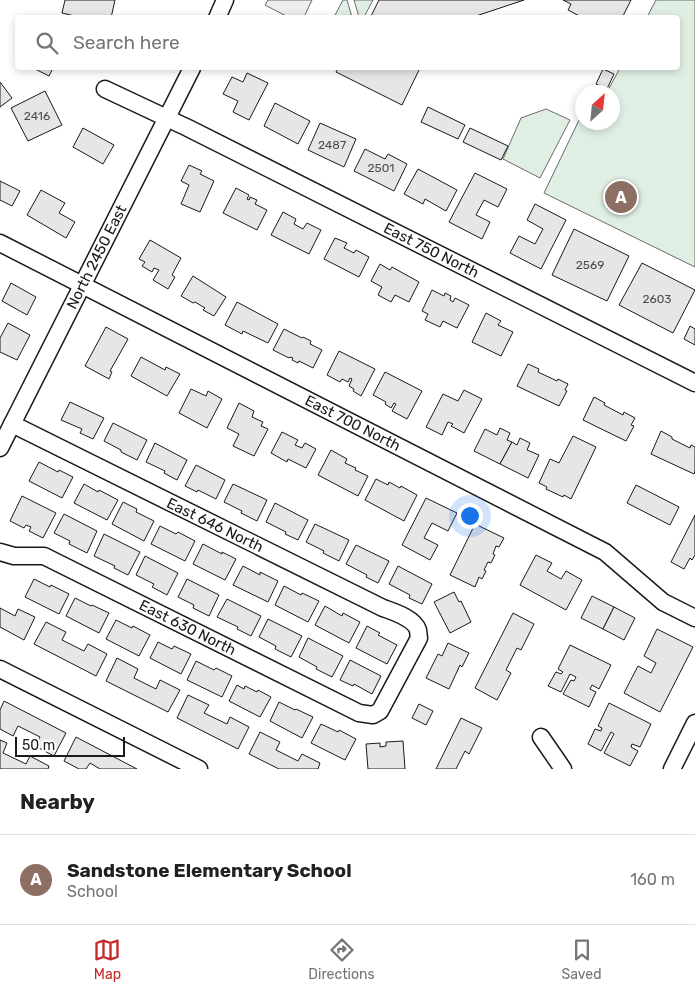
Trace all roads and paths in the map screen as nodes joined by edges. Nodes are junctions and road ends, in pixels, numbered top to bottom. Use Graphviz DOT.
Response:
graph roads {
  1 [pos="225,0"];
  2 [pos="218,15"];
  3 [pos="191,70"];
  4 [pos="105,89"];
  5 [pos="167,117"];
  6 [pos="0,243"];
  7 [pos="82,285"];
  8 [pos="695,383"];
  9 [pos="12,424"];
  10 [pos="0,448"];
  11 [pos="0,552"];
  12 [pos="695,618"];
  13 [pos="0,669"];
  14 [pos="373,715"];
  15 [pos="695,723"];
  16 [pos="541,737"];
  17 [pos="199,769"];
  18 [pos="563,769"];
  19 [pos="672,769"];
  1 -- 2 [label="street"];
  3 -- 5 [label="street, North 2450 East"];
  4 -- 5 [label="street, East 750 North"];
  5 -- 7 [label="street, North 2450 East"];
  5 -- 8 [label="street, East 750 North"];
  6 -- 7 [label="street, East 700 North"];
  7 -- 9 [label="street, North 2450 East"];
  7 -- 12 [label="street, East 700 North"];
  9 -- 10 [label="street, North 2450 East"];
  9 -- 14 [label="street, East 646 North"];
  11 -- 14 [label="street, East 630 North"];
  13 -- 17 [label="street"];
  15 -- 19 [label="street"];
  16 -- 18 [label="street"];
}
